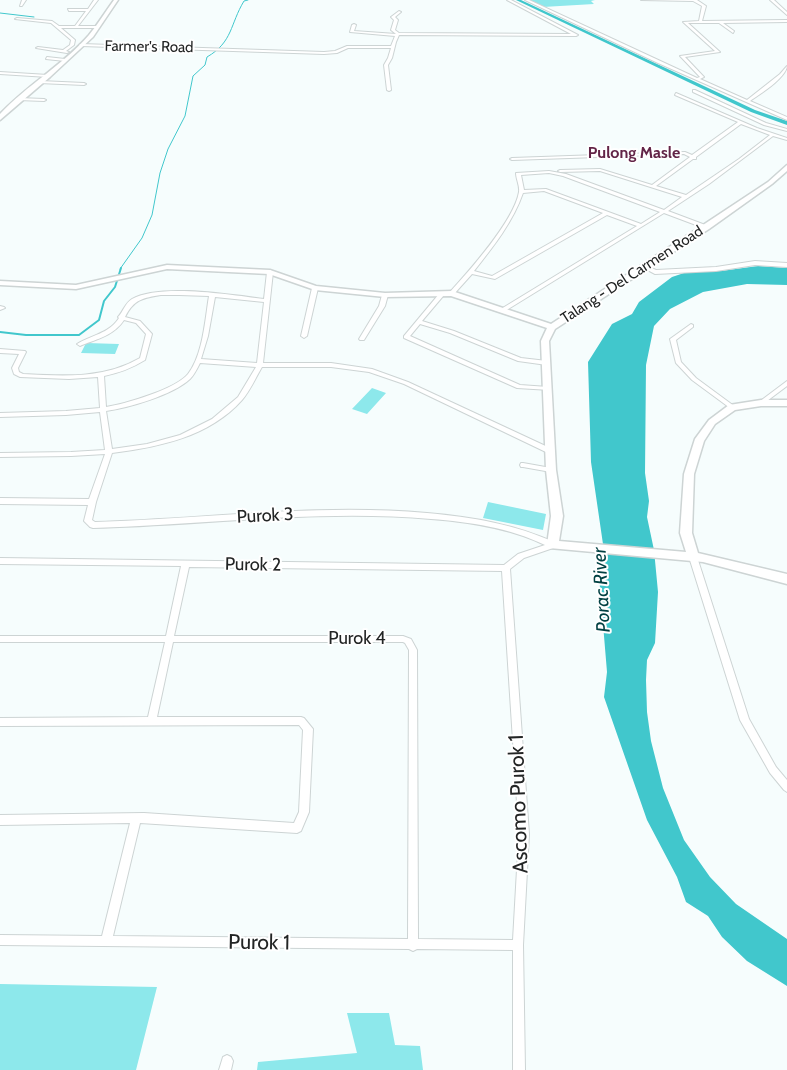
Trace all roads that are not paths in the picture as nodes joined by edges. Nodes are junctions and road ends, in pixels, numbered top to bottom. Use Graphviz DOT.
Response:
graph roads {
  1 [pos="24,0"];
  2 [pos="96,0"];
  3 [pos="116,0"];
  4 [pos="509,0"];
  5 [pos="527,0"];
  6 [pos="644,0"];
  7 [pos="772,0"];
  8 [pos="695,1"];
  9 [pos="21,5"];
  10 [pos="70,10"];
  11 [pos="89,10"];
  12 [pos="399,12"];
  13 [pos="787,14"];
  14 [pos="17,19"];
  15 [pos="719,21"];
  16 [pos="700,22"];
  17 [pos="787,22"];
  18 [pos="354,25"];
  19 [pos="60,27"];
  20 [pos="76,27"];
  21 [pos="97,27"];
  22 [pos="733,32"];
  23 [pos="397,34"];
  24 [pos="81,45"];
  25 [pos="391,47"];
  26 [pos="38,48"];
  27 [pos="64,51"];
  28 [pos="73,53"];
  29 [pos="47,58"];
  30 [pos="65,60"];
  31 [pos="787,67"];
  32 [pos="0,73"];
  33 [pos="48,76"];
  34 [pos="697,79"];
  35 [pos="40,82"];
  36 [pos="84,84"];
  37 [pos="389,90"];
  38 [pos="694,91"];
  39 [pos="676,94"];
  40 [pos="19,99"];
  41 [pos="44,100"];
  42 [pos="747,102"];
  43 [pos="740,112"];
  44 [pos="0,118"];
  45 [pos="730,118"];
  46 [pos="787,119"];
  47 [pos="741,122"];
  48 [pos="787,130"];
  49 [pos="772,135"];
  50 [pos="787,139"];
  51 [pos="694,158"];
  52 [pos="512,159"];
  53 [pos="787,167"];
  54 [pos="549,172"];
  55 [pos="652,187"];
  56 [pos="522,192"];
  57 [pos="686,198"];
  58 [pos="666,212"];
  59 [pos="607,213"];
  60 [pos="641,226"];
  61 [pos="706,227"];
  62 [pos="787,265"];
  63 [pos="645,267"];
  64 [pos="270,272"];
  65 [pos="472,272"];
  66 [pos="0,283"];
  67 [pos="316,288"];
  68 [pos="452,293"];
  69 [pos="385,295"];
  70 [pos="441,295"];
  71 [pos="212,296"];
  72 [pos="267,301"];
  73 [pos="503,310"];
  74 [pos="121,317"];
  75 [pos="420,322"];
  76 [pos="691,326"];
  77 [pos="552,327"];
  78 [pos="304,336"];
  79 [pos="362,339"];
  80 [pos="80,344"];
  81 [pos="0,351"];
  82 [pos="198,361"];
  83 [pos="547,363"];
  84 [pos="260,365"];
  85 [pos="101,374"];
  86 [pos="787,383"];
  87 [pos="548,389"];
  88 [pos="761,402"];
  89 [pos="787,403"];
  90 [pos="732,407"];
  91 [pos="103,411"];
  92 [pos="0,415"];
  93 [pos="550,451"];
  94 [pos="109,452"];
  95 [pos="0,455"];
  96 [pos="523,465"];
  97 [pos="551,470"];
  98 [pos="0,502"];
  99 [pos="92,502"];
  100 [pos="553,545"];
  101 [pos="693,557"];
  102 [pos="0,561"];
  103 [pos="185,565"];
  104 [pos="506,568"];
  105 [pos="787,579"];
  106 [pos="0,639"];
  107 [pos="169,639"];
  108 [pos="0,722"];
  109 [pos="152,722"];
  110 [pos="787,787"];
  111 [pos="136,819"];
  112 [pos="0,820"];
  113 [pos="0,940"];
  114 [pos="106,941"];
  115 [pos="518,945"];
  116 [pos="413,946"];
  117 [pos="519,1070"];
  1 -- 9 [label="street"];
  2 -- 11 [label="street"];
  3 -- 21 [label="street"];
  4 -- 23 [label="street"];
  5 -- 34 [label="street"];
  6 -- 8 [label="street"];
  7 -- 13 [label="street"];
  8 -- 16 [label="street"];
  10 -- 11 [label="street"];
  11 -- 20 [label="street"];
  12 -- 23 [label="street"];
  14 -- 19 [label="street"];
  15 -- 16 [label="street"];
  15 -- 17 [label="street"];
  15 -- 22 [label="street"];
  16 -- 34 [label="street"];
  18 -- 23 [label="street"];
  19 -- 20 [label="street"];
  19 -- 27 [label="street"];
  20 -- 21 [label="street"];
  21 -- 24 [label="street"];
  23 -- 25 [label="street"];
  24 -- 25 [label="street, Farmer's Road"];
  24 -- 28 [label="street"];
  25 -- 37 [label="street"];
  26 -- 27 [label="street"];
  27 -- 28 [label="street"];
  28 -- 30 [label="street"];
  29 -- 30 [label="street"];
  30 -- 33 [label="street"];
  31 -- 42 [label="street"];
  32 -- 33 [label="street"];
  33 -- 35 [label="street"];
  34 -- 42 [label="street"];
  35 -- 36 [label="street"];
  35 -- 40 [label="street"];
  38 -- 43 [label="street"];
  39 -- 45 [label="street"];
  40 -- 41 [label="street"];
  40 -- 44 [label="street"];
  42 -- 46 [label="street"];
  43 -- 45 [label="street"];
  43 -- 48 [label="street"];
  45 -- 47 [label="street"];
  47 -- 49 [label="street"];
  47 -- 51 [label="street"];
  49 -- 50 [label="street"];
  49 -- 57 [label="street"];
  51 -- 52 [label="street"];
  51 -- 55 [label="street"];
  53 -- 61 [label="street, Talang - Del Carmen Road"];
  54 -- 55 [label="street"];
  54 -- 56 [label="street"];
  54 -- 58 [label="street"];
  55 -- 57 [label="street"];
  56 -- 59 [label="street"];
  56 -- 65 [label="street"];
  57 -- 58 [label="street"];
  58 -- 60 [label="street"];
  58 -- 61 [label="street"];
  59 -- 60 [label="street"];
  59 -- 65 [label="street"];
  60 -- 73 [label="street"];
  61 -- 63 [label="street, Talang - Del Carmen Road"];
  62 -- 63 [label="street"];
  63 -- 77 [label="street, Talang - Del Carmen Road"];
  64 -- 66 [label="street"];
  64 -- 67 [label="street"];
  64 -- 72 [label="street"];
  65 -- 68 [label="street"];
  67 -- 69 [label="street"];
  67 -- 78 [label="street"];
  68 -- 70 [label="street"];
  68 -- 73 [label="street"];
  69 -- 70 [label="street"];
  69 -- 79 [label="street"];
  70 -- 75 [label="street"];
  71 -- 72 [label="street"];
  71 -- 74 [label="street"];
  71 -- 82 [label="street"];
  72 -- 84 [label="street"];
  73 -- 77 [label="street"];
  74 -- 80 [label="street"];
  74 -- 85 [label="street"];
  75 -- 83 [label="street"];
  75 -- 87 [label="street"];
  76 -- 90 [label="street"];
  77 -- 83 [label="street, Talang - Del Carmen Road"];
  81 -- 85 [label="street"];
  82 -- 84 [label="street"];
  82 -- 91 [label="street"];
  83 -- 87 [label="street, Talang - Del Carmen Road"];
  84 -- 93 [label="street"];
  84 -- 94 [label="street"];
  85 -- 91 [label="street, Purok 3"];
  86 -- 88 [label="street"];
  87 -- 93 [label="street, Talang - Del Carmen Road"];
  88 -- 89 [label="street"];
  88 -- 90 [label="street"];
  90 -- 101 [label="street"];
  91 -- 92 [label="street"];
  91 -- 94 [label="street, Purok 3"];
  93 -- 97 [label="street, Talang - Del Carmen Road"];
  94 -- 95 [label="street"];
  94 -- 99 [label="street, Purok 3"];
  96 -- 97 [label="street"];
  97 -- 100 [label="street, Talang - Del Carmen Road"];
  98 -- 99 [label="street"];
  99 -- 100 [label="street, Purok 3"];
  100 -- 101 [label="street"];
  100 -- 104 [label="street"];
  101 -- 105 [label="street"];
  101 -- 110 [label="street"];
  102 -- 103 [label="street, Purok 2"];
  103 -- 104 [label="street, Purok 2"];
  103 -- 107 [label="street"];
  104 -- 115 [label="street, Ascomo Purok 1"];
  106 -- 107 [label="street, Purok 4"];
  107 -- 109 [label="street"];
  107 -- 116 [label="street, Purok 4"];
  108 -- 109 [label="street"];
  109 -- 111 [label="street"];
  111 -- 112 [label="street"];
  111 -- 114 [label="street"];
  113 -- 114 [label="street, Purok 1"];
  114 -- 116 [label="street, Purok 1"];
  115 -- 116 [label="street, Purok 1"];
  115 -- 117 [label="street, Ascomo Purok 1"];
}
